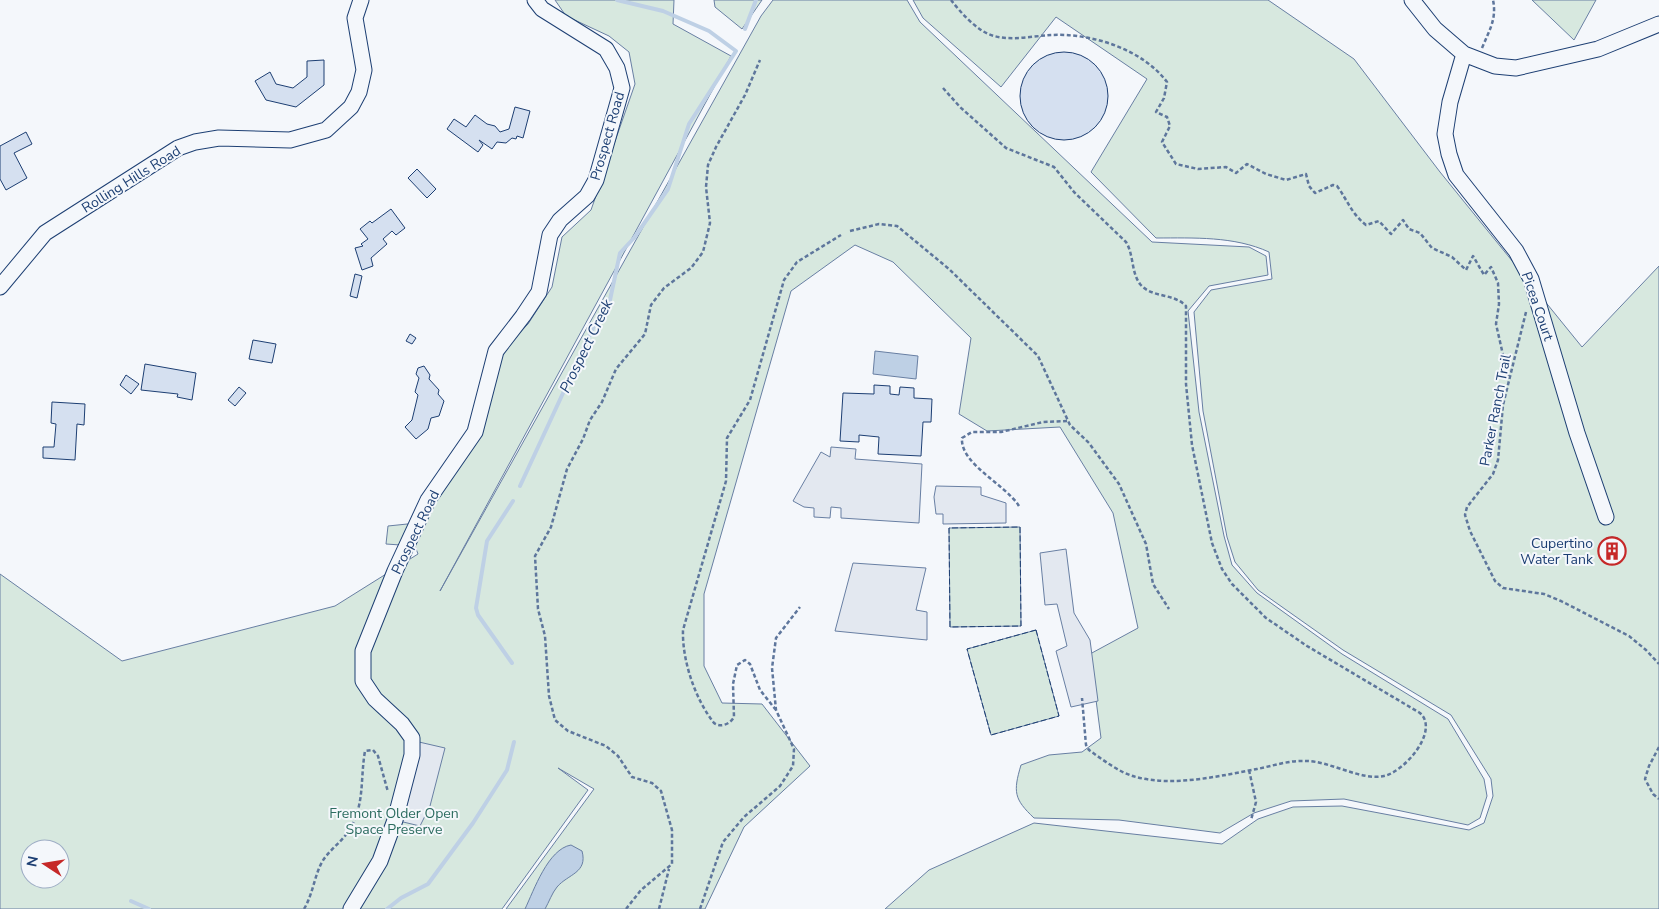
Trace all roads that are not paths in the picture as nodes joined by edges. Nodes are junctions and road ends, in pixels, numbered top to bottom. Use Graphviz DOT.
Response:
graph roads {
  1 [pos="361,0"];
  2 [pos="535,0"];
  3 [pos="1412,0"];
  4 [pos="1659,24"];
  5 [pos="1470,57"];
  6 [pos="0,287"];
  7 [pos="1606,517"];
  8 [pos="351,909"];
  1 -- 6 [label="street, Rolling Hills Road"];
  2 -- 8 [label="street, Prospect Road"];
  3 -- 5 [label="street"];
  4 -- 5 [label="street"];
  5 -- 7 [label="street, Picea Court"];
}
